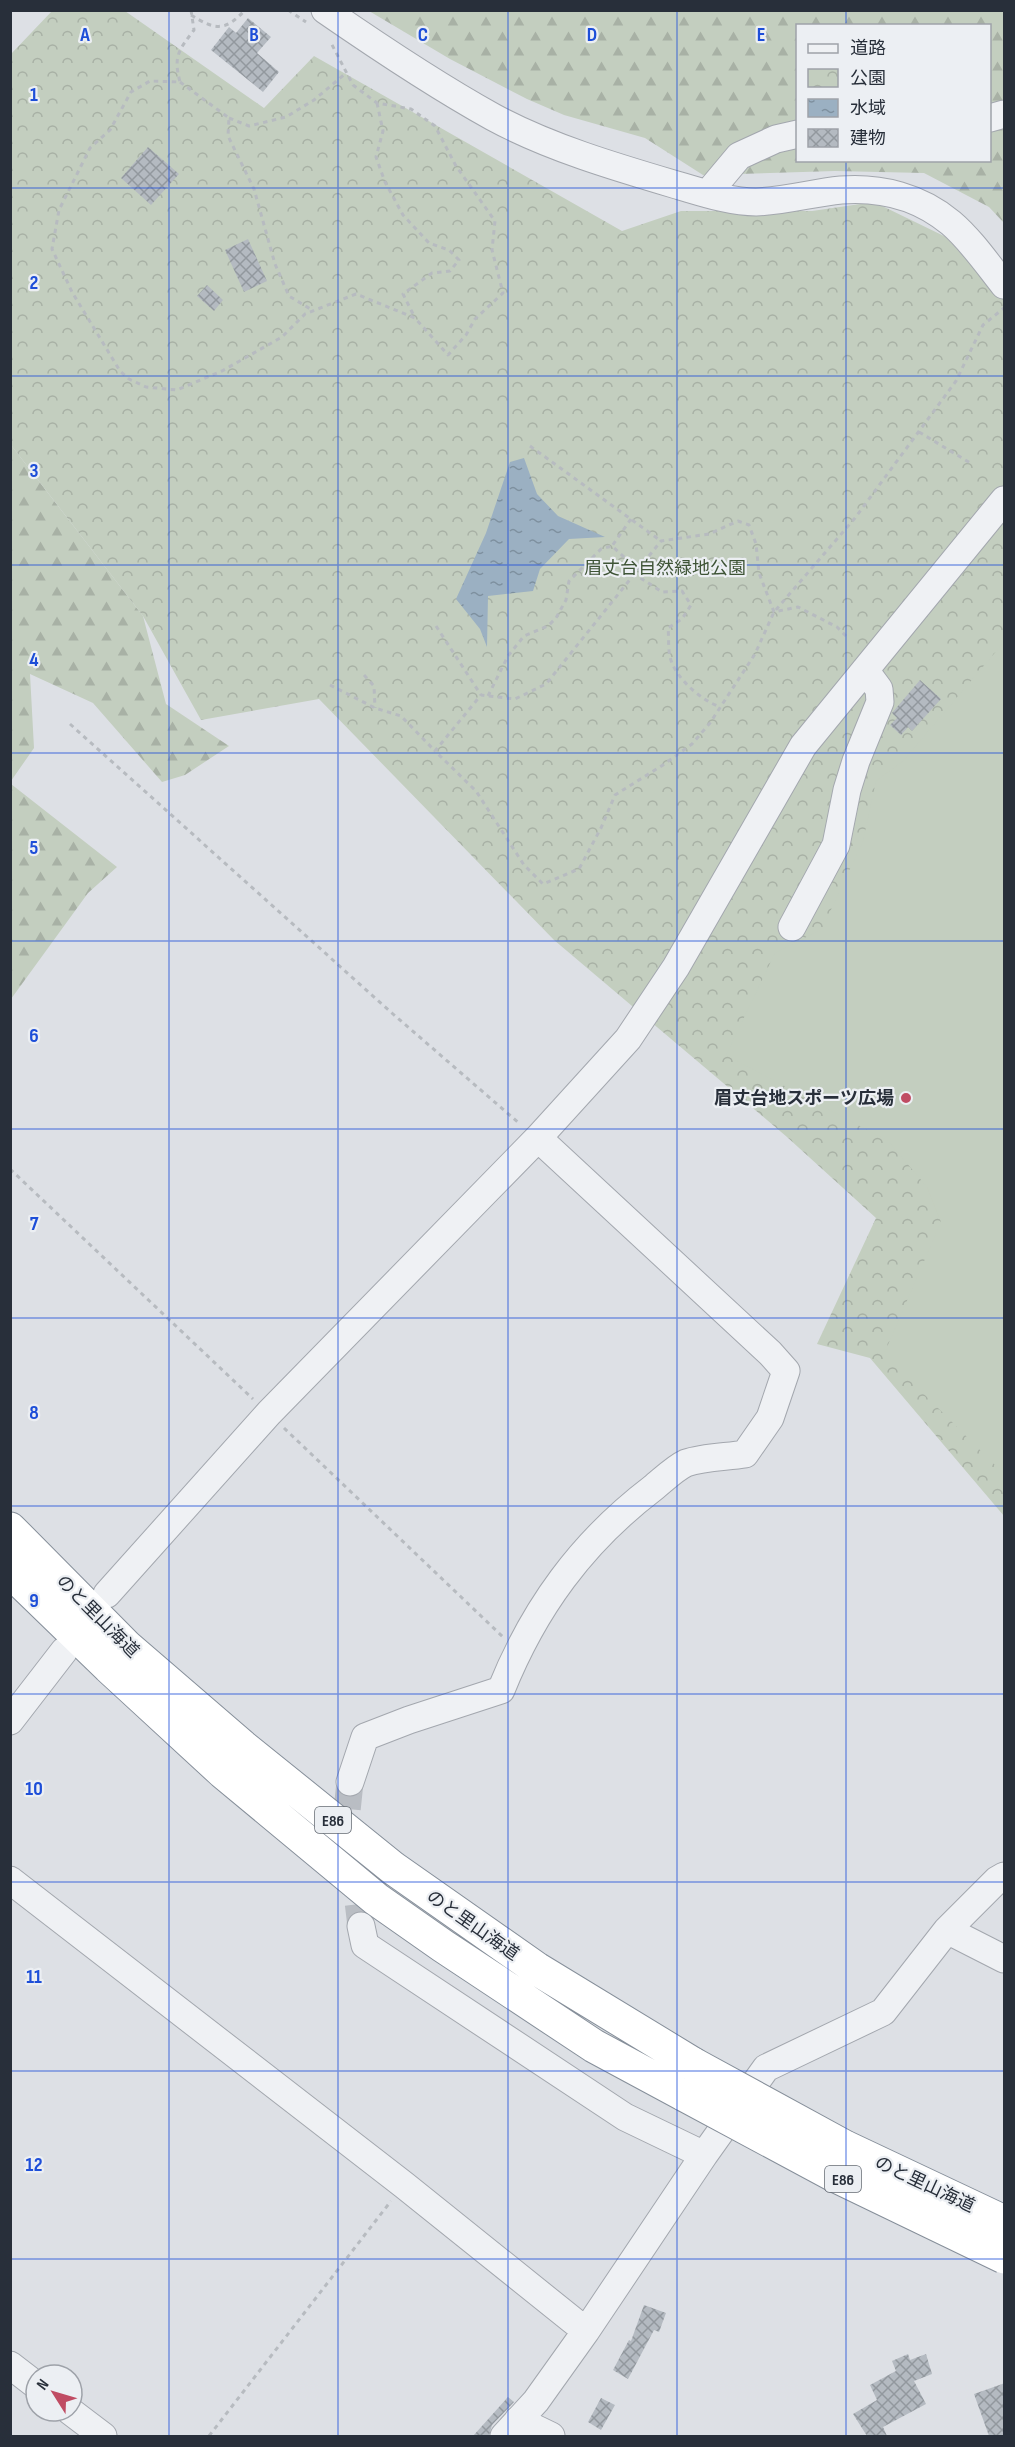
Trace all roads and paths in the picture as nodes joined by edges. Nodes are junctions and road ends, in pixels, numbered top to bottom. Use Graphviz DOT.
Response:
graph roads {
  1 [pos="245,10"];
  2 [pos="288,10"];
  3 [pos="190,12"];
  4 [pos="320,23"];
  5 [pos="346,73"];
  6 [pos="180,82"];
  7 [pos="377,103"];
  8 [pos="229,118"];
  9 [pos="796,134"];
  10 [pos="708,193"];
  11 [pos="1005,285"];
  12 [pos="1005,308"];
  13 [pos="312,310"];
  14 [pos="415,318"];
  15 [pos="919,432"];
  16 [pos="530,446"];
  17 [pos="972,464"];
  18 [pos="1005,500"];
  19 [pos="631,519"];
  20 [pos="661,541"];
  21 [pos="612,546"];
  22 [pos="637,569"];
  23 [pos="633,573"];
  24 [pos="774,612"];
  25 [pos="436,626"];
  26 [pos="846,636"];
  27 [pos="865,670"];
  28 [pos="364,675"];
  29 [pos="330,685"];
  30 [pos="481,695"];
  31 [pos="488,696"];
  32 [pos="720,707"];
  33 [pos="375,708"];
  34 [pos="70,724"];
  35 [pos="435,751"];
  36 [pos="792,927"];
  37 [pos="538,1138"];
  38 [pos="10,1169"];
  39 [pos="268,1413"];
  40 [pos="10,1529"];
  41 [pos="10,1570"];
  42 [pos="107,1594"];
  43 [pos="64,1651"];
  44 [pos="517,1651"];
  45 [pos="10,1721"];
  46 [pos="350,1782"];
  47 [pos="1005,1876"];
  48 [pos="10,1880"];
  49 [pos="362,1926"];
  50 [pos="947,1930"];
  51 [pos="1005,1959"];
  52 [pos="704,2154"];
  53 [pos="404,2185"];
  54 [pos="1005,2222"];
  55 [pos="1005,2257"];
  56 [pos="586,2331"];
  57 [pos="10,2365"];
  58 [pos="24,2376"];
  59 [pos="84,2422"];
  60 [pos="511,2428"];
  61 [pos="103,2436"];
  62 [pos="209,2436"];
  63 [pos="551,2436"];
  1 -- 3 [label="path"];
  2 -- 4 [label="path"];
  3 -- 6 [label="path"];
  4 -- 5 [label="path"];
  4 -- 10 [label="street"];
  5 -- 7 [label="path"];
  5 -- 8 [label="path"];
  6 -- 8 [label="path"];
  6 -- 13 [label="path"];
  7 -- 14 [label="path"];
  7 -- 14 [label="path"];
  8 -- 13 [label="path"];
  9 -- 10 [label="street"];
  10 -- 11 [label="street"];
  12 -- 15 [label="path"];
  13 -- 14 [label="path"];
  15 -- 17 [label="path"];
  15 -- 24 [label="path"];
  16 -- 19 [label="path"];
  18 -- 27 [label="street"];
  19 -- 20 [label="path"];
  19 -- 21 [label="path"];
  20 -- 22 [label="path"];
  20 -- 24 [label="path"];
  21 -- 22 [label="path"];
  21 -- 31 [label="path"];
  22 -- 23 [label="path"];
  23 -- 31 [label="path"];
  23 -- 32 [label="path"];
  24 -- 26 [label="path"];
  24 -- 32 [label="path"];
  25 -- 30 [label="path"];
  27 -- 36 [label="street"];
  27 -- 37 [label="street"];
  28 -- 33 [label="path"];
  29 -- 33 [label="path"];
  30 -- 31 [label="path"];
  30 -- 35 [label="path"];
  32 -- 35 [label="path"];
  33 -- 35 [label="path"];
  34 -- 37 [label="path"];
  37 -- 39 [label="street"];
  37 -- 44 [label="street"];
  38 -- 39 [label="path"];
  39 -- 42 [label="street"];
  39 -- 44 [label="path"];
  40 -- 54 [label="highway, のと里山海道 / E86, bridge"];
  41 -- 55 [label="highway, のと里山海道 / E86, bridge"];
  43 -- 45 [label="street"];
  44 -- 46 [label="street"];
  47 -- 50 [label="street"];
  48 -- 53 [label="street"];
  49 -- 52 [label="street"];
  50 -- 51 [label="street"];
  50 -- 52 [label="street"];
  52 -- 56 [label="street"];
  53 -- 56 [label="street"];
  53 -- 62 [label="path"];
  56 -- 60 [label="street"];
  57 -- 58 [label="street"];
  59 -- 61 [label="street"];
  60 -- 63 [label="street"];
}
